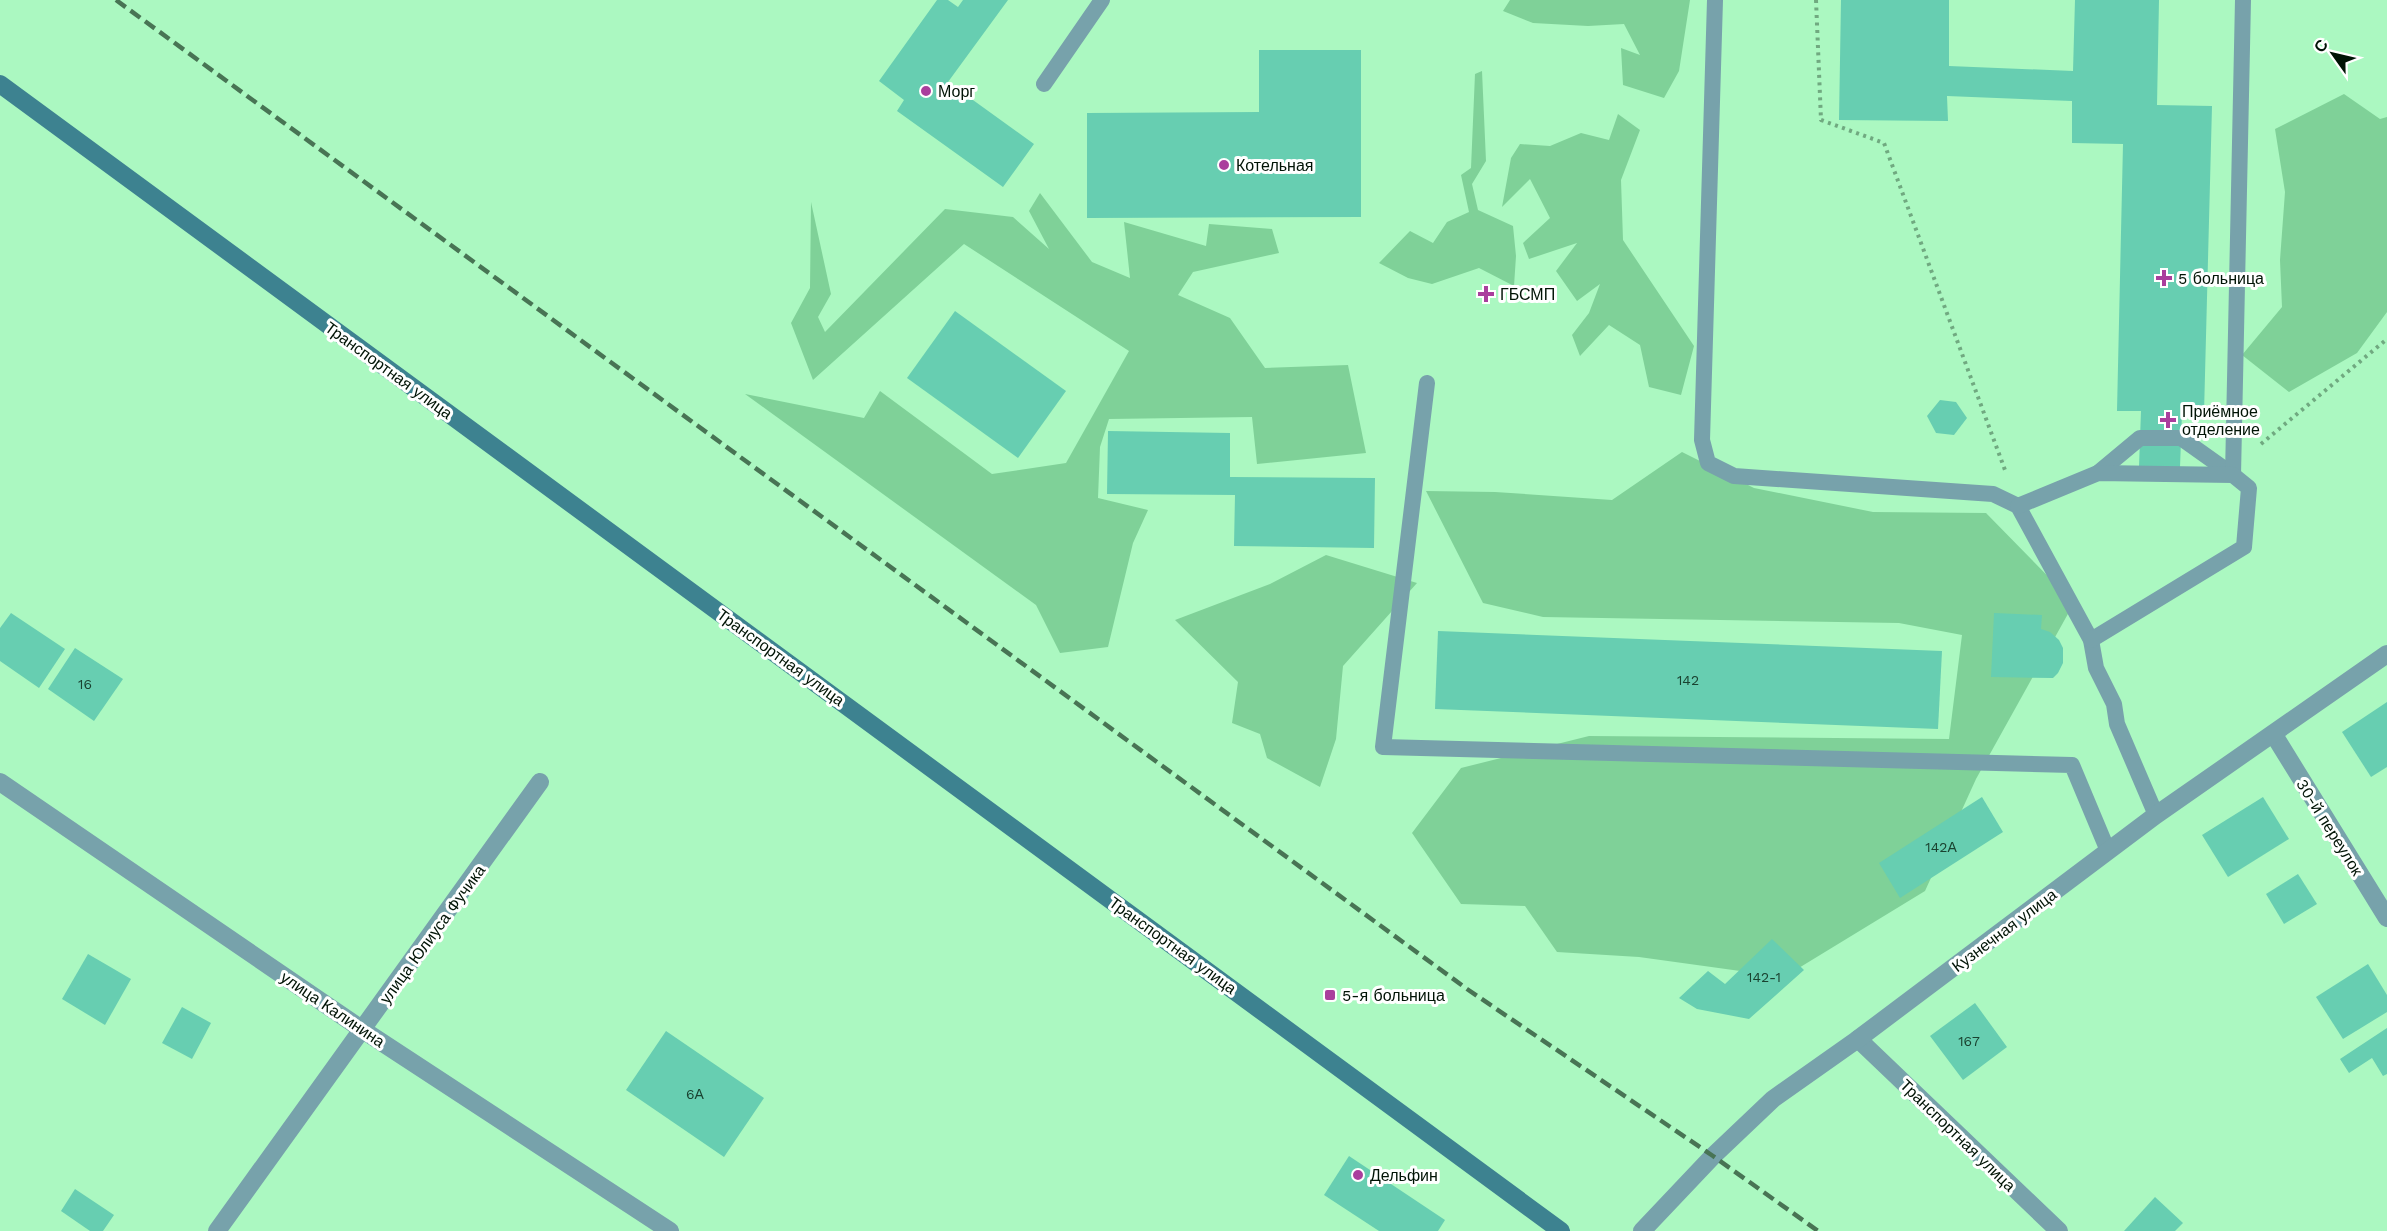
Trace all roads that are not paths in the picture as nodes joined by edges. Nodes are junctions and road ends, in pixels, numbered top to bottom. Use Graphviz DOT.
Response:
graph roads {
  1 [pos="1102,0"];
  2 [pos="1715,0"];
  3 [pos="2243,0"];
  4 [pos="0,84"];
  5 [pos="1044,84"];
  6 [pos="1427,383"];
  7 [pos="2233,472"];
  8 [pos="2098,473"];
  9 [pos="2018,506"];
  10 [pos="2091,640"];
  11 [pos="2387,654"];
  12 [pos="2274,735"];
  13 [pos="0,782"];
  14 [pos="540,782"];
  15 [pos="2156,815"];
  16 [pos="2108,851"];
  17 [pos="2387,918"];
  18 [pos="363,1030"];
  19 [pos="1858,1039"];
  20 [pos="217,1231"];
  21 [pos="670,1231"];
  22 [pos="1561,1231"];
  23 [pos="1642,1231"];
  24 [pos="2059,1231"];
  1 -- 5 [label="lane"];
  2 -- 9 [label="lane"];
  3 -- 7 [label="lane"];
  4 -- 22 [label="main road, Транспортная улица"];
  6 -- 16 [label="lane"];
  7 -- 8 [label="lane"];
  7 -- 8 [label="lane"];
  7 -- 10 [label="lane"];
  8 -- 9 [label="lane"];
  9 -- 10 [label="lane"];
  10 -- 15 [label="lane"];
  11 -- 12 [label="street, Кузнечная улица"];
  12 -- 15 [label="street, Кузнечная улица"];
  12 -- 17 [label="street, 30-й переулок"];
  13 -- 18 [label="street, улица Калинина"];
  14 -- 18 [label="street, улица Юлиуса Фучика"];
  15 -- 16 [label="street, Кузнечная улица"];
  16 -- 19 [label="street, Кузнечная улица"];
  18 -- 20 [label="street, улица Юлиуса Фучика"];
  18 -- 21 [label="street, улица Калинина"];
  19 -- 23 [label="street, Кузнечная улица"];
  19 -- 24 [label="street, Транспортная улица"];
}
